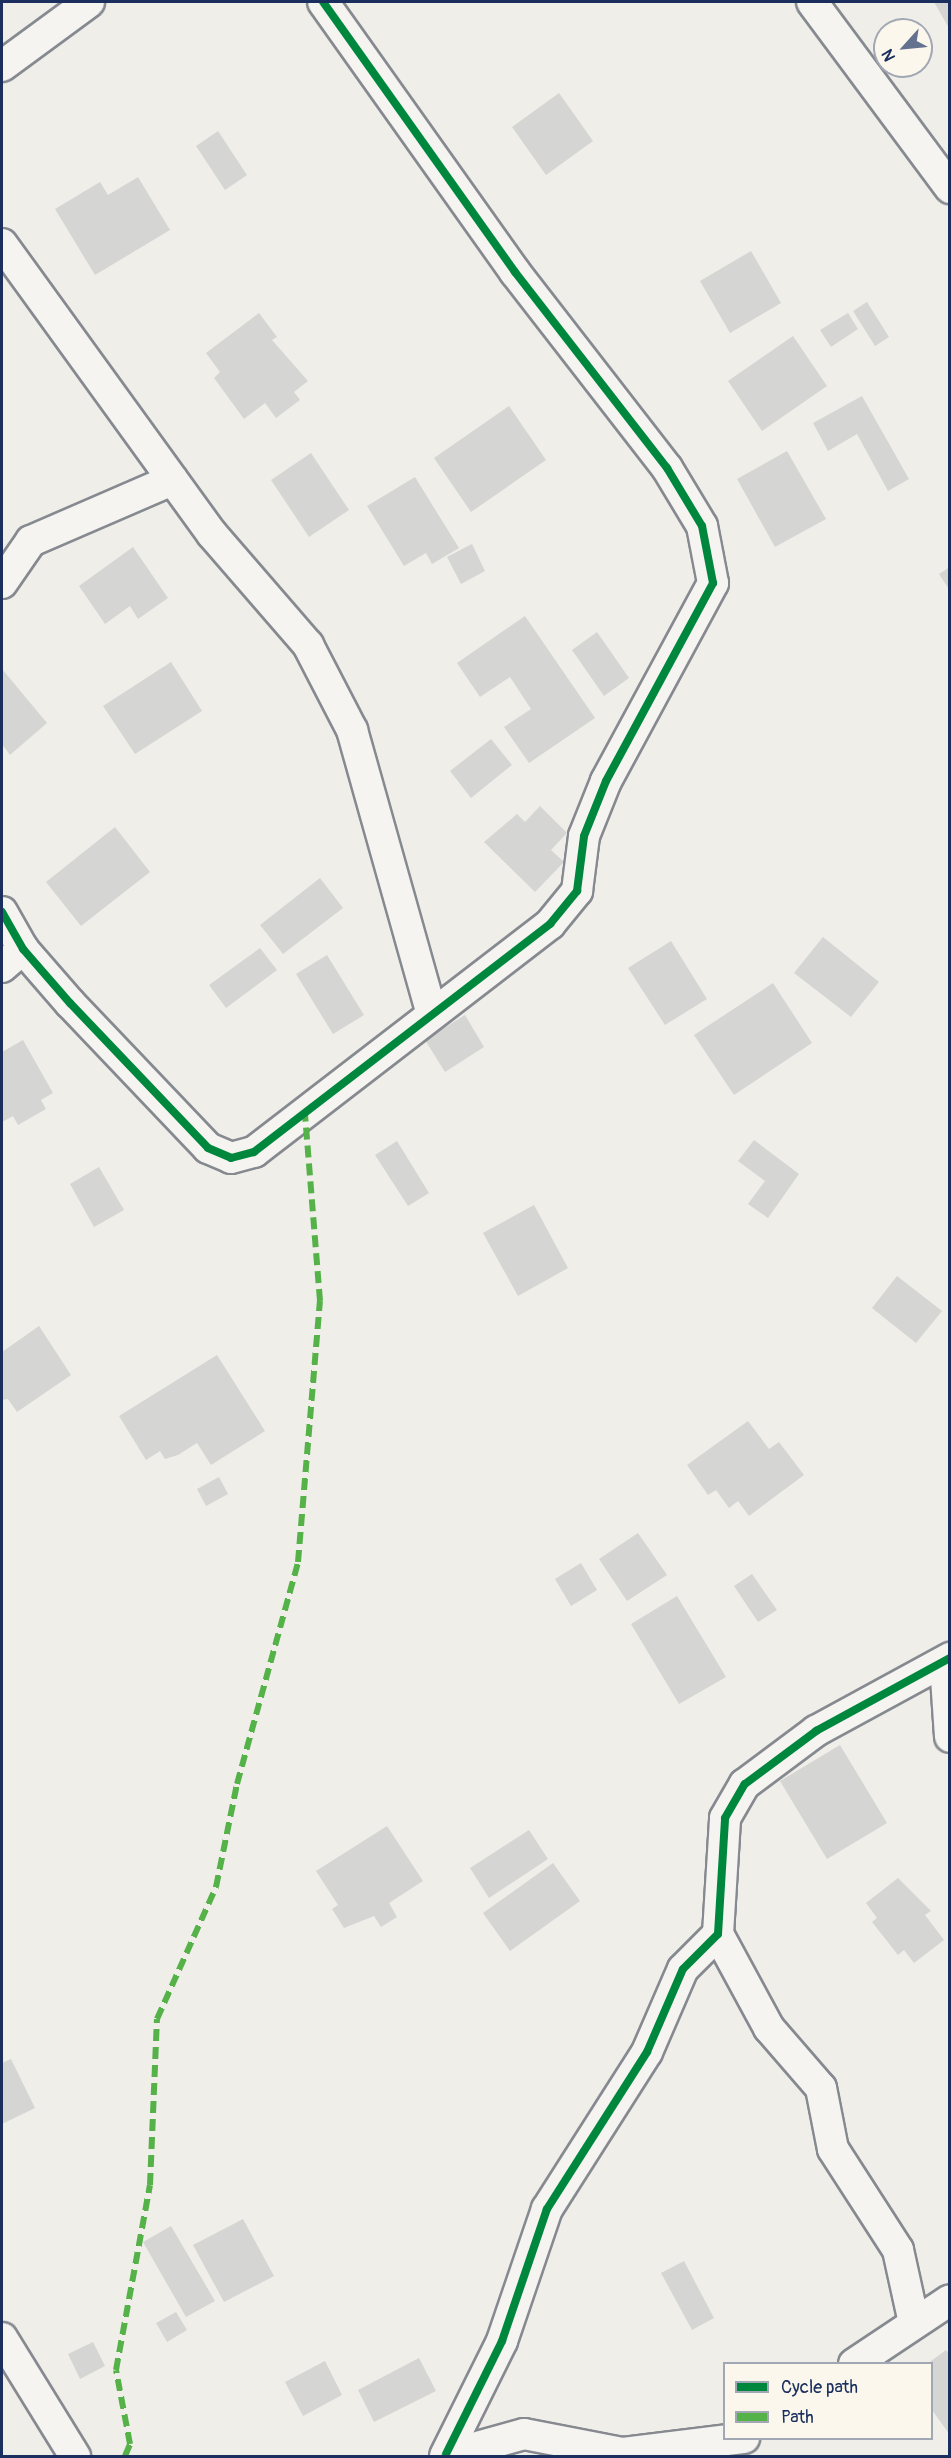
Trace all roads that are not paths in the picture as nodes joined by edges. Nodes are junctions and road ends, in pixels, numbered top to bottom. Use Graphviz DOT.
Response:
graph roads {
  1 [pos="89,2"];
  2 [pos="323,2"];
  3 [pos="812,2"];
  4 [pos="2,66"];
  5 [pos="950,188"];
  6 [pos="2,244"];
  7 [pos="172,480"];
  8 [pos="2,583"];
  9 [pos="2,912"];
  10 [pos="12,958"];
  11 [pos="431,1011"];
  12 [pos="947,1660"];
  13 [pos="950,1737"];
  14 [pos="718,1934"];
  15 [pos="950,2300"];
  16 [pos="914,2323"];
  17 [pos="2,2338"];
  18 [pos="857,2362"];
  19 [pos="735,2440"];
  20 [pos="446,2456"];
  21 [pos="75,2457"];
  1 -- 4 [label="street"];
  2 -- 11 [label="street"];
  3 -- 5 [label="street"];
  6 -- 7 [label="street"];
  7 -- 8 [label="street"];
  7 -- 11 [label="street"];
  9 -- 10 [label="street"];
  10 -- 11 [label="street"];
  12 -- 13 [label="street"];
  12 -- 14 [label="street"];
  14 -- 16 [label="street"];
  14 -- 20 [label="street"];
  15 -- 16 [label="street"];
  16 -- 18 [label="street"];
  17 -- 21 [label="street"];
  19 -- 20 [label="street"];
}
